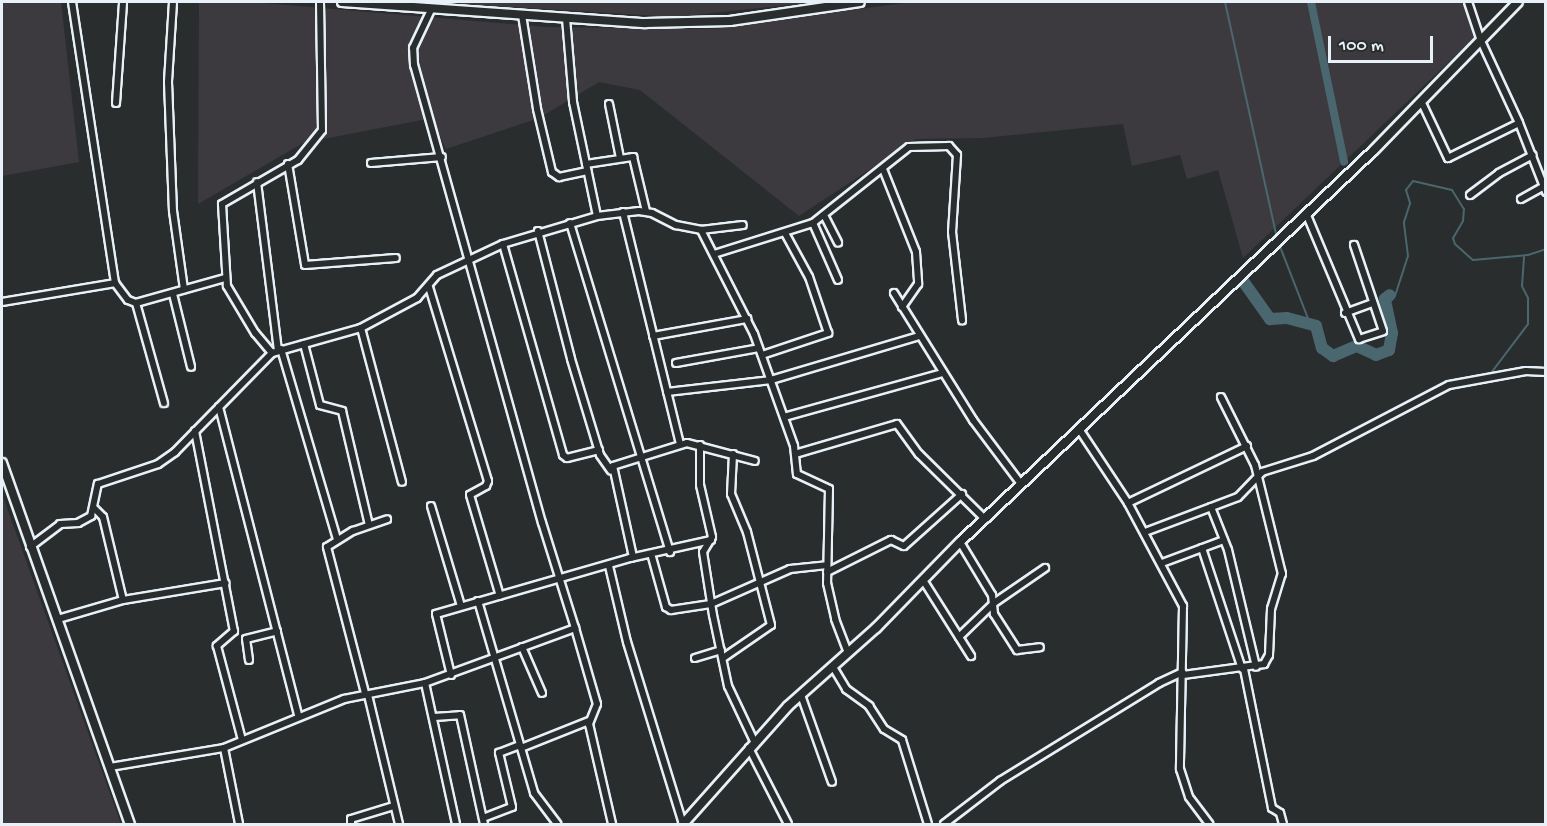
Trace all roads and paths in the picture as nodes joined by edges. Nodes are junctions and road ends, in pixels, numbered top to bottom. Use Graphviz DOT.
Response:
graph roads {
  1 [pos="72,2"];
  2 [pos="123,2"];
  3 [pos="173,2"];
  4 [pos="320,2"];
  5 [pos="342,2"];
  6 [pos="441,2"];
  7 [pos="860,2"];
  8 [pos="1468,2"];
  9 [pos="1518,2"];
  10 [pos="431,10"];
  11 [pos="442,11"];
  12 [pos="522,15"];
  13 [pos="566,18"];
  14 [pos="1481,41"];
  15 [pos="116,103"];
  16 [pos="1422,103"];
  17 [pos="609,104"];
  18 [pos="1520,123"];
  19 [pos="1533,155"];
  20 [pos="442,157"];
  21 [pos="620,158"];
  22 [pos="371,163"];
  23 [pos="288,164"];
  24 [pos="587,167"];
  25 [pos="883,169"];
  26 [pos="256,182"];
  27 [pos="1544,189"];
  28 [pos="1470,195"];
  29 [pos="1521,199"];
  30 [pos="646,211"];
  31 [pos="623,212"];
  32 [pos="1306,213"];
  33 [pos="824,215"];
  34 [pos="597,216"];
  35 [pos="570,223"];
  36 [pos="813,223"];
  37 [pos="743,225"];
  38 [pos="701,230"];
  39 [pos="538,231"];
  40 [pos="785,233"];
  41 [pos="838,243"];
  42 [pos="502,244"];
  43 [pos="1354,245"];
  44 [pos="714,254"];
  45 [pos="396,258"];
  46 [pos="469,259"];
  47 [pos="225,278"];
  48 [pos="838,280"];
  49 [pos="115,283"];
  50 [pos="429,287"];
  51 [pos="184,290"];
  52 [pos="894,293"];
  53 [pos="173,294"];
  54 [pos="2,302"];
  55 [pos="136,303"];
  56 [pos="1373,303"];
  57 [pos="902,307"];
  58 [pos="1345,313"];
  59 [pos="747,319"];
  60 [pos="962,320"];
  61 [pos="361,328"];
  62 [pos="653,336"];
  63 [pos="920,336"];
  64 [pos="304,344"];
  65 [pos="277,351"];
  66 [pos="760,352"];
  67 [pos="676,363"];
  68 [pos="191,367"];
  69 [pos="1545,372"];
  70 [pos="943,373"];
  71 [pos="771,380"];
  72 [pos="667,392"];
  73 [pos="1221,397"];
  74 [pos="164,403"];
  75 [pos="219,406"];
  76 [pos="784,417"];
  77 [pos="1079,429"];
  78 [pos="195,431"];
  79 [pos="680,444"];
  80 [pos="700,445"];
  81 [pos="1247,447"];
  82 [pos="599,450"];
  83 [pos="733,454"];
  84 [pos="795,454"];
  85 [pos="640,457"];
  86 [pos="755,461"];
  87 [pos="2,464"];
  88 [pos="611,471"];
  89 [pos="1258,476"];
  90 [pos="402,482"];
  91 [pos="1021,484"];
  92 [pos="962,494"];
  93 [pos="1128,503"];
  94 [pos="431,506"];
  95 [pos="1211,507"];
  96 [pos="95,509"];
  97 [pos="387,519"];
  98 [pos="986,519"];
  99 [pos="369,525"];
  100 [pos="1145,532"];
  101 [pos="337,539"];
  102 [pos="712,540"];
  103 [pos="1224,540"];
  104 [pos="960,542"];
  105 [pos="30,547"];
  106 [pos="1202,548"];
  107 [pos="670,552"];
  108 [pos="652,556"];
  109 [pos="630,558"];
  110 [pos="1162,563"];
  111 [pos="609,566"];
  112 [pos="1045,568"];
  113 [pos="827,569"];
  114 [pos="558,579"];
  115 [pos="923,580"];
  116 [pos="759,581"];
  117 [pos="226,583"];
  118 [pos="501,596"];
  119 [pos="123,600"];
  120 [pos="478,602"];
  121 [pos="994,603"];
  122 [pos="711,604"];
  123 [pos="460,606"];
  124 [pos="58,619"];
  125 [pos="575,628"];
  126 [pos="277,631"];
  127 [pos="959,638"];
  128 [pos="522,647"];
  129 [pos="1040,647"];
  130 [pos="721,650"];
  131 [pos="848,653"];
  132 [pos="971,656"];
  133 [pos="695,658"];
  134 [pos="723,658"];
  135 [pos="249,660"];
  136 [pos="493,660"];
  137 [pos="833,667"];
  138 [pos="1256,668"];
  139 [pos="1243,669"];
  140 [pos="1183,673"];
  141 [pos="451,675"];
  142 [pos="425,683"];
  143 [pos="542,693"];
  144 [pos="367,694"];
  145 [pos="801,695"];
  146 [pos="298,715"];
  147 [pos="434,717"];
  148 [pos="590,721"];
  149 [pos="242,740"];
  150 [pos="751,744"];
  151 [pos="521,747"];
  152 [pos="224,748"];
  153 [pos="110,767"];
  154 [pos="832,782"];
  155 [pos="394,806"];
  156 [pos="483,821"];
  157 [pos="130,825"];
  158 [pos="239,825"];
  159 [pos="351,825"];
  160 [pos="399,825"];
  161 [pos="456,825"];
  162 [pos="557,825"];
  163 [pos="612,825"];
  164 [pos="683,825"];
  165 [pos="788,825"];
  166 [pos="928,825"];
  167 [pos="944,825"];
  168 [pos="1209,825"];
  169 [pos="1283,825"];
  1 -- 49 [label="street"];
  2 -- 15 [label="street"];
  3 -- 51 [label="street"];
  4 -- 23 [label="street"];
  5 -- 10 [label="street"];
  6 -- 11 [label="street"];
  7 -- 13 [label="street"];
  8 -- 14 [label="street"];
  9 -- 14 [label="street"];
  10 -- 11 [label="street"];
  10 -- 20 [label="street"];
  11 -- 12 [label="street"];
  12 -- 13 [label="street"];
  12 -- 24 [label="street"];
  13 -- 24 [label="street"];
  14 -- 16 [label="street"];
  14 -- 18 [label="street"];
  16 -- 18 [label="street"];
  16 -- 32 [label="street"];
  17 -- 21 [label="street"];
  18 -- 19 [label="street"];
  19 -- 27 [label="street"];
  19 -- 28 [label="street"];
  20 -- 22 [label="street"];
  20 -- 46 [label="street"];
  21 -- 24 [label="street"];
  21 -- 30 [label="street"];
  23 -- 26 [label="street"];
  23 -- 45 [label="street"];
  24 -- 34 [label="street"];
  25 -- 33 [label="street"];
  25 -- 57 [label="street"];
  25 -- 60 [label="street"];
  26 -- 47 [label="street"];
  26 -- 65 [label="street"];
  27 -- 29 [label="street"];
  30 -- 31 [label="street"];
  30 -- 38 [label="street"];
  31 -- 34 [label="street"];
  31 -- 62 [label="street"];
  32 -- 58 [label="street"];
  32 -- 77 [label="street"];
  33 -- 36 [label="street"];
  33 -- 41 [label="street"];
  34 -- 35 [label="street"];
  35 -- 39 [label="street"];
  35 -- 85 [label="street"];
  36 -- 40 [label="street"];
  36 -- 48 [label="street"];
  37 -- 38 [label="street"];
  38 -- 44 [label="street"];
  39 -- 42 [label="street"];
  39 -- 82 [label="street"];
  40 -- 44 [label="street"];
  40 -- 66 [label="street"];
  42 -- 46 [label="street"];
  42 -- 82 [label="street"];
  43 -- 56 [label="street"];
  44 -- 59 [label="street"];
  46 -- 50 [label="street"];
  46 -- 114 [label="street"];
  47 -- 51 [label="street"];
  47 -- 65 [label="street"];
  49 -- 54 [label="street"];
  49 -- 55 [label="street"];
  50 -- 61 [label="street"];
  50 -- 118 [label="street"];
  51 -- 53 [label="street"];
  52 -- 57 [label="street"];
  53 -- 55 [label="street"];
  53 -- 68 [label="street"];
  55 -- 74 [label="street"];
  56 -- 58 [label="street"];
  56 -- 58 [label="street"];
  57 -- 63 [label="street"];
  59 -- 62 [label="street"];
  59 -- 66 [label="street"];
  61 -- 64 [label="street"];
  61 -- 90 [label="street"];
  62 -- 72 [label="street"];
  63 -- 70 [label="street"];
  63 -- 71 [label="street"];
  64 -- 65 [label="street"];
  64 -- 99 [label="street"];
  65 -- 75 [label="street"];
  65 -- 101 [label="street"];
  66 -- 67 [label="street"];
  66 -- 71 [label="street"];
  69 -- 89 [label="street"];
  70 -- 76 [label="street"];
  70 -- 91 [label="street"];
  71 -- 72 [label="street"];
  71 -- 76 [label="street"];
  72 -- 79 [label="street"];
  73 -- 81 [label="street"];
  75 -- 78 [label="street"];
  75 -- 126 [label="street"];
  76 -- 84 [label="street"];
  77 -- 91 [label="street"];
  77 -- 93 [label="street"];
  78 -- 96 [label="street"];
  78 -- 117 [label="street"];
  79 -- 80 [label="street"];
  79 -- 85 [label="street"];
  80 -- 83 [label="street"];
  80 -- 102 [label="street"];
  81 -- 89 [label="street"];
  81 -- 93 [label="street"];
  82 -- 88 [label="street"];
  83 -- 86 [label="street"];
  83 -- 116 [label="street"];
  84 -- 92 [label="street"];
  84 -- 113 [label="street"];
  85 -- 88 [label="street"];
  85 -- 107 [label="street"];
  87 -- 105 [label="main road"];
  88 -- 109 [label="street"];
  89 -- 95 [label="street"];
  89 -- 138 [label="street"];
  91 -- 98 [label="street"];
  92 -- 98 [label="street"];
  92 -- 113 [label="street"];
  93 -- 100 [label="street"];
  94 -- 123 [label="street"];
  95 -- 100 [label="street"];
  95 -- 103 [label="street"];
  96 -- 105 [label="street"];
  96 -- 119 [label="street"];
  97 -- 99 [label="street"];
  98 -- 104 [label="street"];
  99 -- 101 [label="street"];
  100 -- 110 [label="street"];
  101 -- 144 [label="street"];
  102 -- 107 [label="street"];
  102 -- 122 [label="street"];
  103 -- 106 [label="street"];
  103 -- 138 [label="street"];
  104 -- 115 [label="street"];
  104 -- 121 [label="street"];
  105 -- 124 [label="main road"];
  106 -- 110 [label="street"];
  106 -- 139 [label="street"];
  107 -- 108 [label="street"];
  108 -- 109 [label="street"];
  108 -- 122 [label="street"];
  109 -- 111 [label="street"];
  110 -- 140 [label="street"];
  111 -- 114 [label="street"];
  111 -- 164 [label="street"];
  112 -- 121 [label="street"];
  113 -- 116 [label="street"];
  113 -- 131 [label="street"];
  114 -- 118 [label="street"];
  114 -- 125 [label="street"];
  115 -- 127 [label="street"];
  115 -- 131 [label="street"];
  116 -- 122 [label="street"];
  116 -- 134 [label="street"];
  117 -- 119 [label="street"];
  117 -- 149 [label="street"];
  118 -- 120 [label="street"];
  119 -- 124 [label="street"];
  120 -- 123 [label="street"];
  120 -- 136 [label="street"];
  121 -- 127 [label="street"];
  121 -- 129 [label="street"];
  122 -- 130 [label="street"];
  123 -- 141 [label="street"];
  124 -- 153 [label="main road"];
  125 -- 128 [label="street"];
  125 -- 148 [label="street"];
  126 -- 135 [label="street"];
  126 -- 146 [label="street"];
  127 -- 132 [label="street"];
  128 -- 136 [label="street"];
  128 -- 143 [label="street"];
  130 -- 133 [label="street"];
  130 -- 134 [label="street"];
  131 -- 137 [label="street"];
  134 -- 150 [label="street"];
  136 -- 141 [label="street"];
  136 -- 151 [label="street"];
  137 -- 145 [label="street"];
  137 -- 166 [label="street"];
  138 -- 139 [label="street"];
  139 -- 140 [label="street"];
  139 -- 169 [label="street"];
  140 -- 167 [label="street"];
  140 -- 168 [label="street"];
  141 -- 142 [label="street"];
  142 -- 144 [label="street"];
  142 -- 147 [label="street"];
  144 -- 146 [label="street"];
  144 -- 155 [label="street"];
  145 -- 150 [label="street"];
  145 -- 154 [label="street"];
  146 -- 149 [label="street"];
  147 -- 156 [label="street"];
  147 -- 161 [label="street"];
  148 -- 151 [label="street"];
  148 -- 163 [label="street"];
  149 -- 152 [label="street"];
  150 -- 164 [label="street"];
  150 -- 165 [label="street"];
  151 -- 156 [label="street"];
  151 -- 162 [label="street"];
  152 -- 153 [label="street"];
  152 -- 158 [label="street"];
  153 -- 157 [label="main road"];
  155 -- 159 [label="street"];
  155 -- 160 [label="street"];
}
